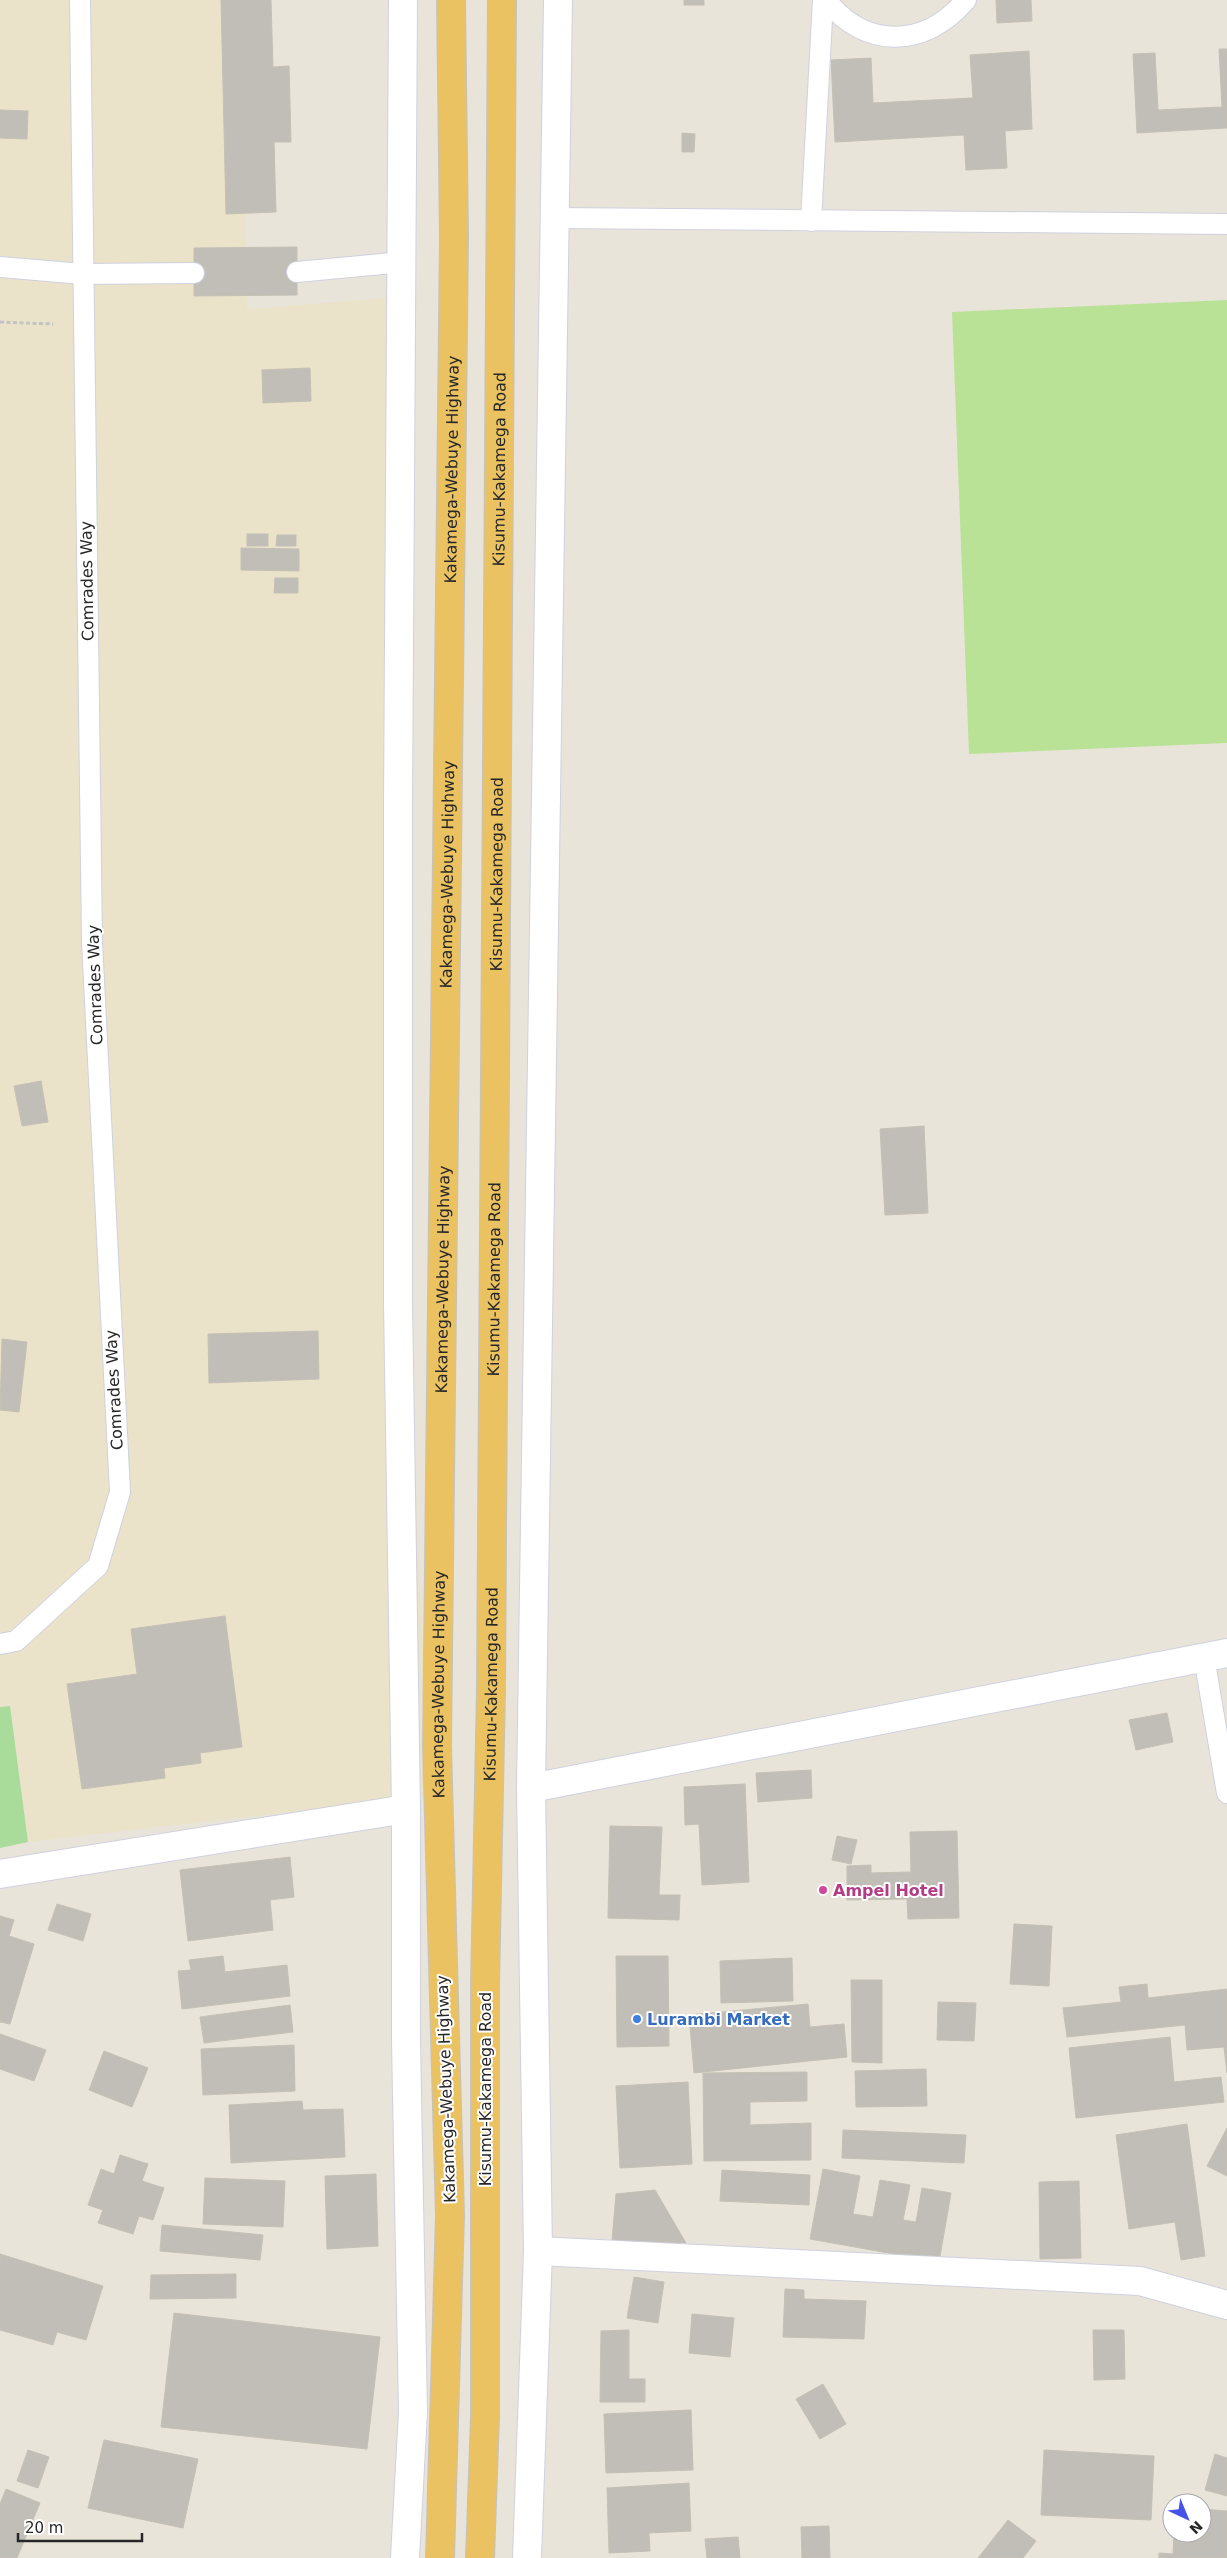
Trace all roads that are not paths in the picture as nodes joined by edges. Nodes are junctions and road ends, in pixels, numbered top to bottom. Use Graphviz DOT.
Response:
graph roads {
  1 [pos="80,0"];
  2 [pos="403,0"];
  3 [pos="451,0"];
  4 [pos="502,0"];
  5 [pos="558,0"];
  6 [pos="824,0"];
  7 [pos="966,0"];
  8 [pos="556,218"];
  9 [pos="811,221"];
  10 [pos="1227,224"];
  11 [pos="403,262"];
  12 [pos="0,267"];
  13 [pos="297,272"];
  14 [pos="194,273"];
  15 [pos="83,274"];
  16 [pos="0,1644"];
  17 [pos="1215,1655"];
  18 [pos="531,1788"];
  19 [pos="1227,1793"];
  20 [pos="406,1809"];
  21 [pos="0,1874"];
  22 [pos="538,2251"];
  23 [pos="1227,2305"];
  24 [pos="405,2558"];
  25 [pos="440,2558"];
  26 [pos="480,2558"];
  27 [pos="527,2558"];
  1 -- 15 [label="lane, Comrades Way"];
  2 -- 11 [label="street"];
  3 -- 25 [label="highway, Kakamega-Webuye Highway"];
  4 -- 26 [label="highway, Kisumu-Kakamega Road"];
  5 -- 8 [label="street"];
  6 -- 7 [label="lane"];
  6 -- 9 [label="lane"];
  8 -- 9 [label="lane"];
  8 -- 18 [label="street"];
  9 -- 10 [label="lane"];
  11 -- 13 [label="lane"];
  11 -- 20 [label="street"];
  12 -- 15 [label="lane"];
  14 -- 15 [label="lane"];
  15 -- 16 [label="lane, Comrades Way"];
  17 -- 18 [label="street"];
  17 -- 19 [label="lane"];
  18 -- 22 [label="street"];
  20 -- 21 [label="street"];
  20 -- 24 [label="street"];
  22 -- 23 [label="street"];
  22 -- 27 [label="street"];
}
